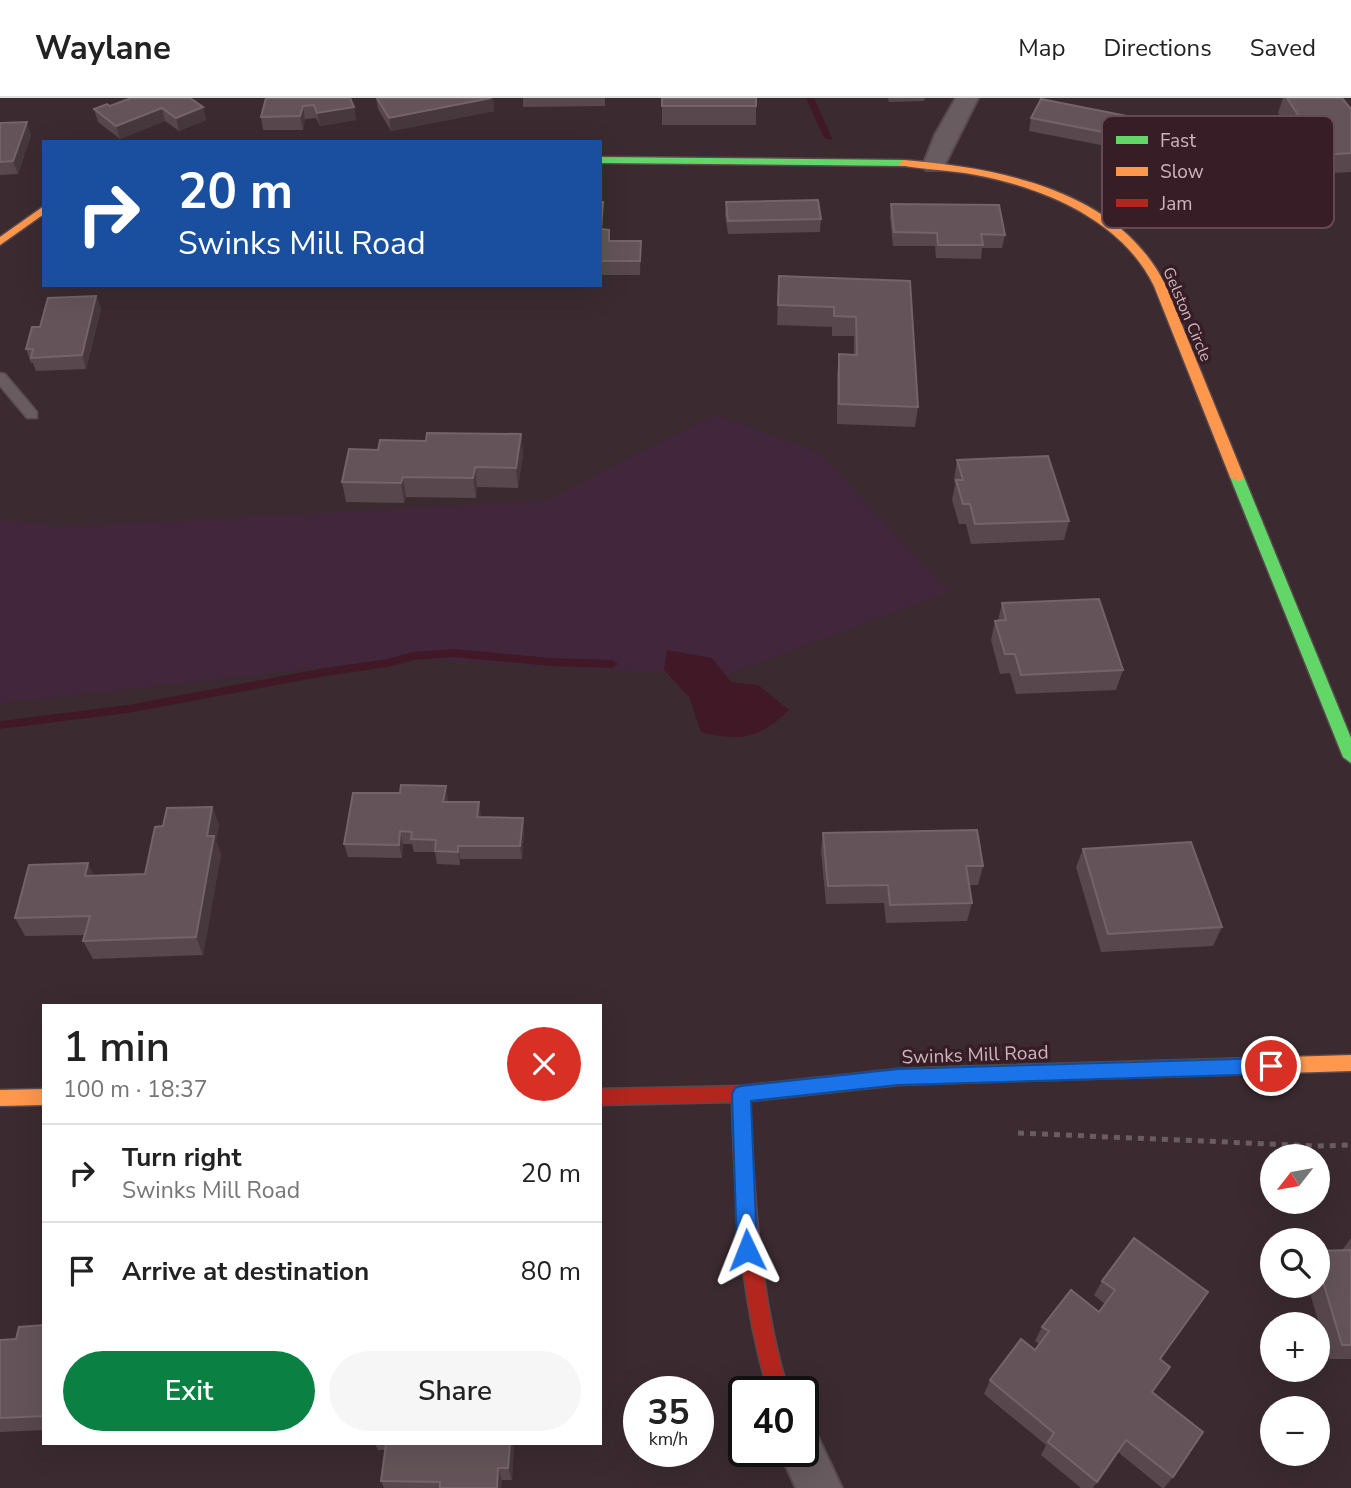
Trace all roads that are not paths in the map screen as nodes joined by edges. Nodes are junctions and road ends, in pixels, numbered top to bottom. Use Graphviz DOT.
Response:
graph roads {
  1 [pos="967,98"];
  2 [pos="602,160"];
  3 [pos="934,165"];
  4 [pos="42,211"];
  5 [pos="1102,218"];
  6 [pos="1116,228"];
  7 [pos="0,243"];
  8 [pos="0,377"];
  9 [pos="32,415"];
  10 [pos="1351,757"];
  11 [pos="1351,1063"];
  12 [pos="741,1094"];
  13 [pos="42,1097"];
  14 [pos="602,1097"];
  15 [pos="0,1098"];
  16 [pos="772,1376"];
  17 [pos="809,1467"];
  18 [pos="820,1488"];
  1 -- 3 [label="street"];
  2 -- 3 [label="street, Gelston Circle"];
  3 -- 5 [label="street, Gelston Circle"];
  4 -- 7 [label="street"];
  6 -- 10 [label="street, Gelston Circle"];
  8 -- 9 [label="lane"];
  11 -- 12 [label="street, Swinks Mill Road"];
  12 -- 14 [label="street, Swinks Mill Road"];
  12 -- 16 [label="street"];
  13 -- 15 [label="street"];
  17 -- 18 [label="street"];
}
